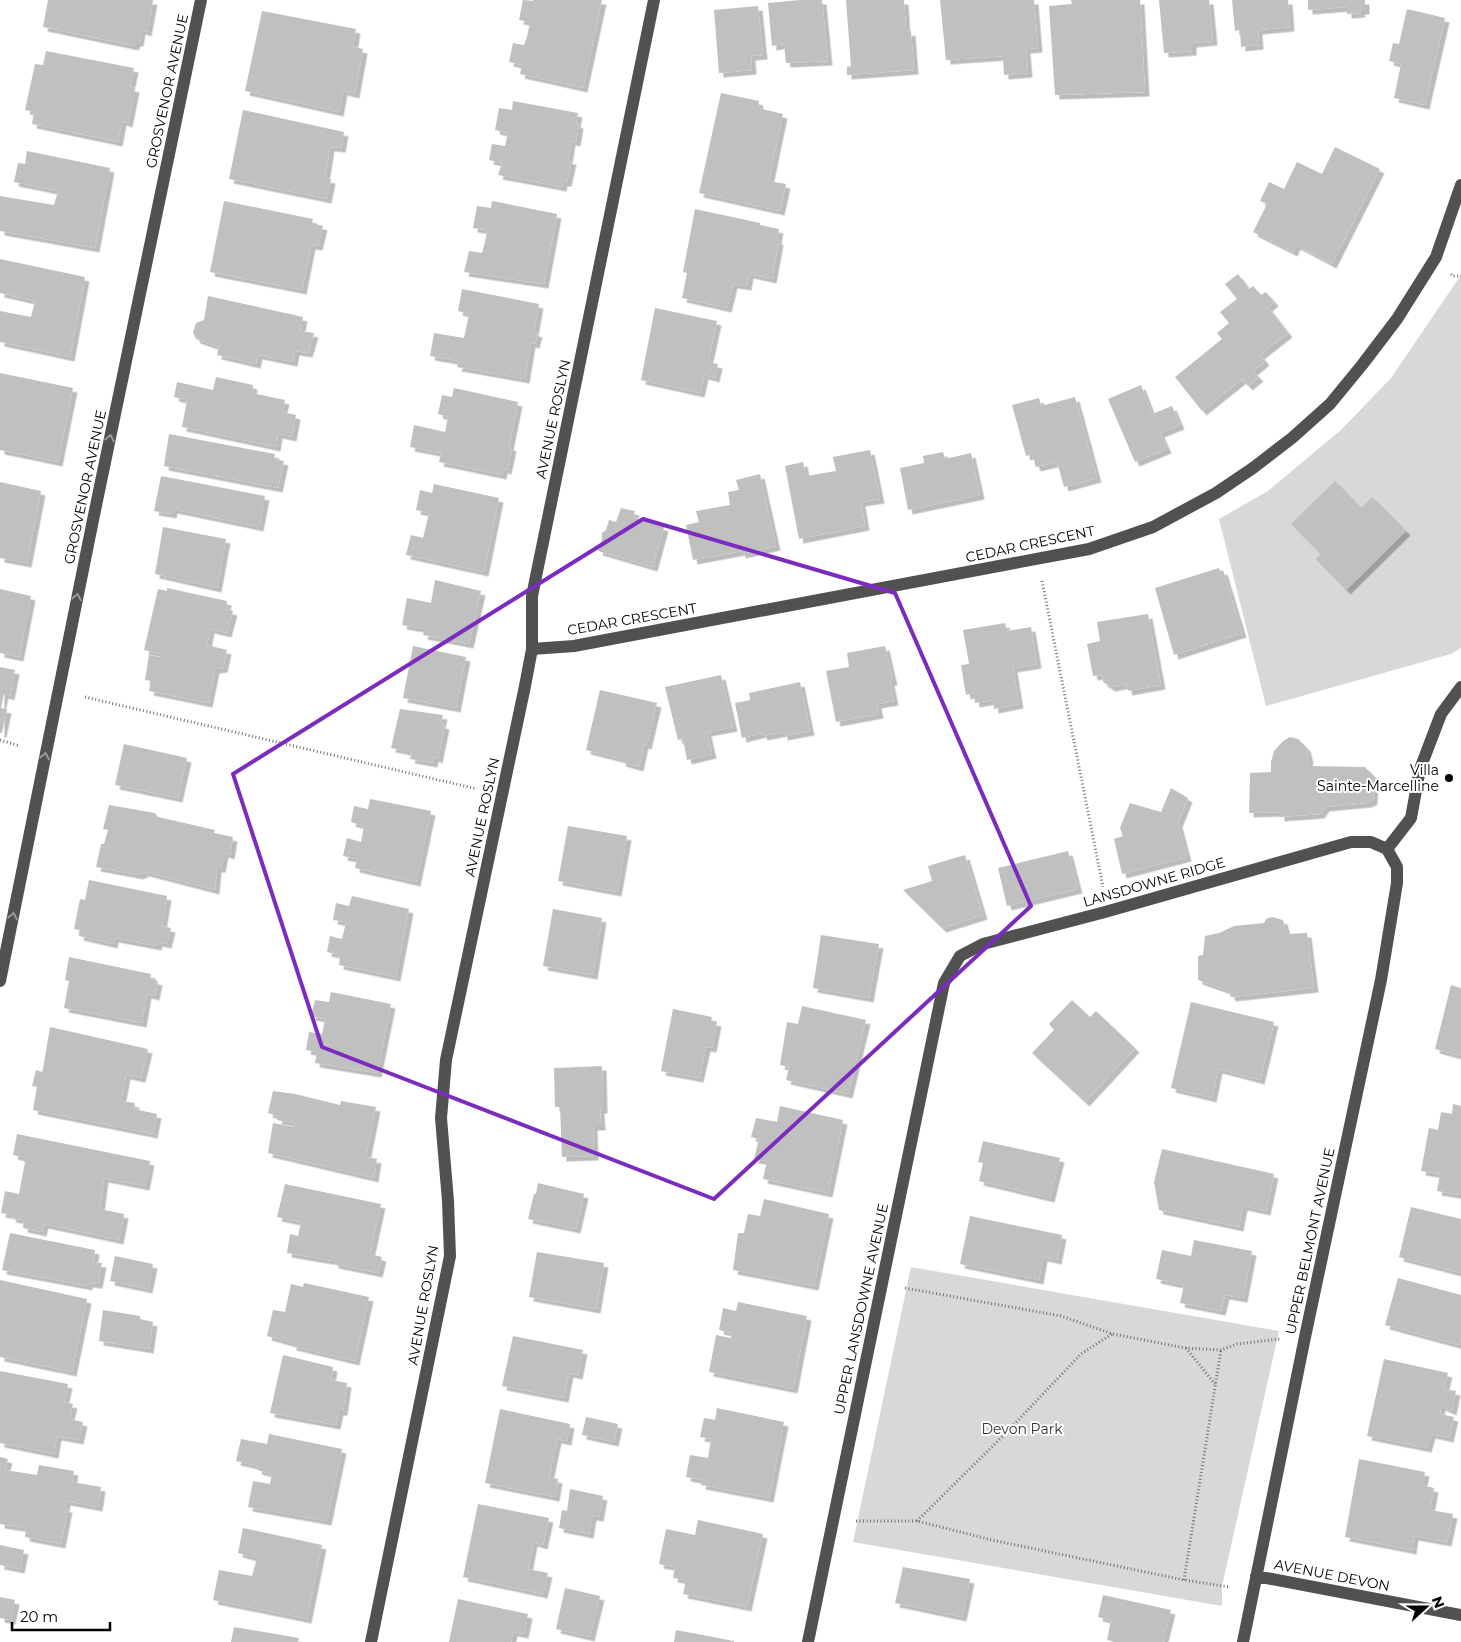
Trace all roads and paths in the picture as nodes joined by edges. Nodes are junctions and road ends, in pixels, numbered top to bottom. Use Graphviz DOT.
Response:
graph roads {
  1 [pos="202,0"];
  2 [pos="654,0"];
  3 [pos="1461,185"];
  4 [pos="1041,578"];
  5 [pos="532,649"];
  6 [pos="1461,687"];
  7 [pos="85,697"];
  8 [pos="0,740"];
  9 [pos="20,746"];
  10 [pos="477,789"];
  11 [pos="1387,849"];
  12 [pos="1103,887"];
  13 [pos="0,981"];
  14 [pos="944,983"];
  15 [pos="902,1288"];
  16 [pos="1113,1334"];
  17 [pos="1282,1338"];
  18 [pos="1185,1348"];
  19 [pos="1221,1350"];
  20 [pos="1216,1384"];
  21 [pos="853,1521"];
  22 [pos="917,1521"];
  23 [pos="1256,1576"];
  24 [pos="1184,1580"];
  25 [pos="1230,1587"];
  26 [pos="1461,1615"];
  27 [pos="371,1642"];
  28 [pos="808,1642"];
  29 [pos="1242,1642"];
  13 -- 1 [label="street, GROSVENOR AVENUE, one-way"];
  2 -- 5 [label="street, AVENUE ROSLYN"];
  3 -- 5 [label="street, CEDAR CRESCENT"];
  4 -- 12 [label="path"];
  5 -- 27 [label="street, AVENUE ROSLYN"];
  6 -- 11 [label="street"];
  7 -- 10 [label="path"];
  8 -- 9 [label="path"];
  11 -- 14 [label="street, LANSDOWNE RIDGE"];
  11 -- 23 [label="street, UPPER BELMONT AVENUE"];
  14 -- 28 [label="street, UPPER LANSDOWNE AVENUE"];
  15 -- 16 [label="path"];
  16 -- 18 [label="path"];
  16 -- 22 [label="path"];
  17 -- 19 [label="path"];
  18 -- 19 [label="path"];
  18 -- 20 [label="path"];
  19 -- 20 [label="path"];
  20 -- 24 [label="path"];
  21 -- 22 [label="path"];
  22 -- 24 [label="path"];
  23 -- 26 [label="street, AVENUE DEVON"];
  23 -- 29 [label="street, UPPER BELMONT AVENUE"];
  24 -- 25 [label="path"];
}
